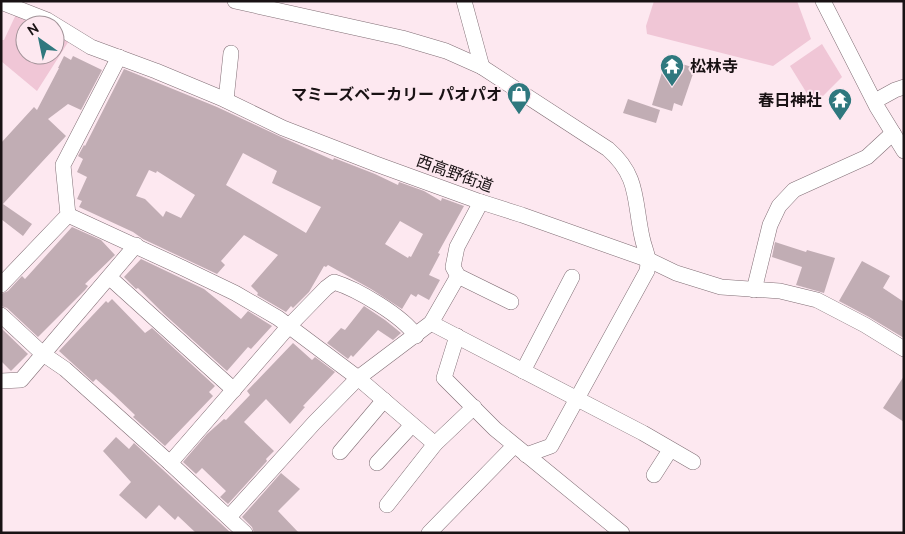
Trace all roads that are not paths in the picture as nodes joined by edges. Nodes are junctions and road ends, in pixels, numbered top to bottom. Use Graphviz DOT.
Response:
graph roads {
  1 [pos="235,1"];
  2 [pos="464,1"];
  3 [pos="823,1"];
  4 [pos="1,2"];
  5 [pos="231,53"];
  6 [pos="119,57"];
  7 [pos="482,67"];
  8 [pos="904,87"];
  9 [pos="226,100"];
  10 [pos="875,101"];
  11 [pos="893,133"];
  12 [pos="904,151"];
  13 [pos="481,202"];
  14 [pos="68,214"];
  15 [pos="136,245"];
  16 [pos="649,260"];
  17 [pos="458,276"];
  18 [pos="109,277"];
  19 [pos="572,277"];
  20 [pos="1,285"];
  21 [pos="754,290"];
  22 [pos="511,302"];
  23 [pos="1,315"];
  24 [pos="431,323"];
  25 [pos="289,326"];
  26 [pos="416,336"];
  27 [pos="457,336"];
  28 [pos="904,349"];
  29 [pos="43,354"];
  30 [pos="523,371"];
  31 [pos="358,378"];
  32 [pos="1,381"];
  33 [pos="234,390"];
  34 [pos="384,400"];
  35 [pos="578,400"];
  36 [pos="474,407"];
  37 [pos="412,425"];
  38 [pos="435,444"];
  39 [pos="520,450"];
  40 [pos="670,450"];
  41 [pos="340,452"];
  42 [pos="693,462"];
  43 [pos="170,463"];
  44 [pos="377,463"];
  45 [pos="654,475"];
  46 [pos="387,505"];
  47 [pos="229,517"];
  48 [pos="245,533"];
  49 [pos="429,533"];
  50 [pos="622,533"];
  1 -- 7 [label="street"];
  2 -- 7 [label="street"];
  3 -- 10 [label="street"];
  4 -- 6 [label="street, 西高野街道"];
  5 -- 9 [label="street"];
  6 -- 9 [label="street, 西高野街道"];
  6 -- 14 [label="street"];
  7 -- 16 [label="street"];
  8 -- 10 [label="street"];
  9 -- 13 [label="street, 西高野街道"];
  10 -- 11 [label="street"];
  11 -- 12 [label="street"];
  11 -- 21 [label="street"];
  13 -- 16 [label="street, 西高野街道"];
  13 -- 17 [label="street"];
  14 -- 15 [label="street"];
  14 -- 20 [label="street"];
  15 -- 18 [label="street"];
  15 -- 25 [label="street"];
  16 -- 21 [label="street, 西高野街道"];
  16 -- 35 [label="street"];
  17 -- 22 [label="street"];
  17 -- 24 [label="street"];
  18 -- 29 [label="street"];
  18 -- 33 [label="street"];
  19 -- 30 [label="street"];
  21 -- 28 [label="street, 西高野街道"];
  23 -- 29 [label="street"];
  24 -- 26 [label="street"];
  24 -- 27 [label="street"];
  25 -- 26 [label="street"];
  25 -- 31 [label="street"];
  25 -- 33 [label="street"];
  26 -- 31 [label="street"];
  27 -- 30 [label="street"];
  27 -- 36 [label="street"];
  29 -- 32 [label="street"];
  29 -- 43 [label="street"];
  30 -- 35 [label="street"];
  31 -- 34 [label="street"];
  31 -- 47 [label="street"];
  33 -- 43 [label="street"];
  34 -- 37 [label="street"];
  34 -- 41 [label="street"];
  35 -- 39 [label="street"];
  35 -- 40 [label="street"];
  36 -- 38 [label="street"];
  36 -- 39 [label="street"];
  37 -- 38 [label="street"];
  37 -- 44 [label="street"];
  38 -- 46 [label="street"];
  39 -- 49 [label="street"];
  39 -- 50 [label="street"];
  40 -- 42 [label="street"];
  40 -- 45 [label="street"];
  43 -- 47 [label="street"];
  47 -- 48 [label="street"];
}
